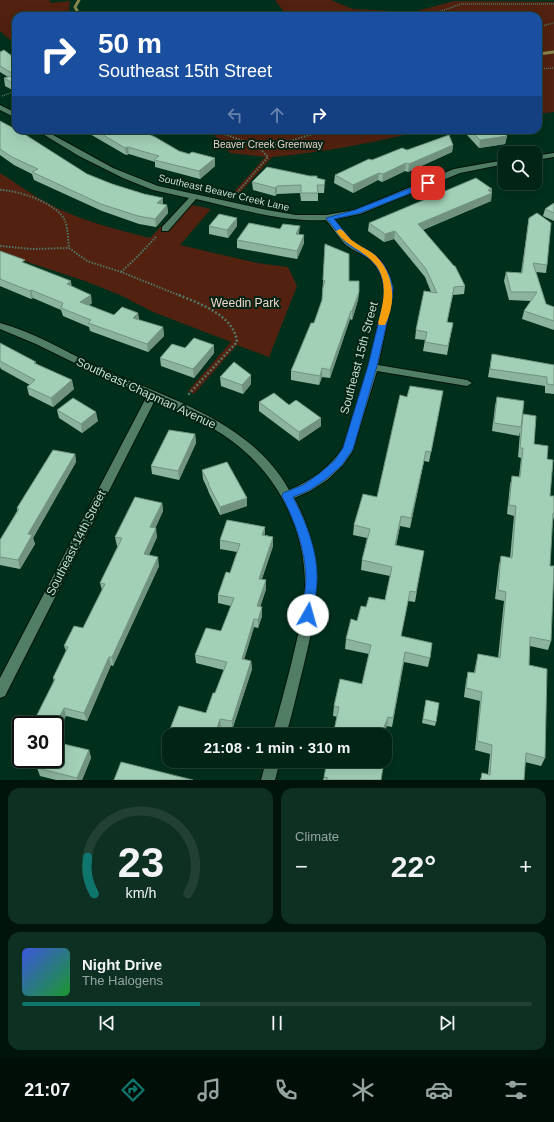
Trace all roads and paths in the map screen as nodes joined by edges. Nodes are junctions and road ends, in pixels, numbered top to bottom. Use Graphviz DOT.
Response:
graph roads {
  1 [pos="554,4"];
  2 [pos="438,12"];
  3 [pos="554,23"];
  4 [pos="542,26"];
  5 [pos="554,68"];
  6 [pos="542,69"];
  7 [pos="12,93"];
  8 [pos="0,97"];
  9 [pos="0,107"];
  10 [pos="12,114"];
  11 [pos="46,134"];
  12 [pos="224,134"];
  13 [pos="312,134"];
  14 [pos="257,146"];
  15 [pos="554,155"];
  16 [pos="542,157"];
  17 [pos="498,163"];
  18 [pos="0,190"];
  19 [pos="195,196"];
  20 [pos="226,204"];
  21 [pos="329,218"];
  22 [pos="165,229"];
  23 [pos="0,246"];
  24 [pos="69,248"];
  25 [pos="121,272"];
  26 [pos="0,326"];
  27 [pos="373,366"];
  28 [pos="466,383"];
  29 [pos="153,394"];
  30 [pos="177,406"];
  31 [pos="287,496"];
  32 [pos="0,692"];
  33 [pos="281,728"];
  34 [pos="271,768"];
  35 [pos="268,780"];
  1 -- 2 [label="path"];
  3 -- 4 [label="path"];
  5 -- 6 [label="path"];
  7 -- 8 [label="path"];
  9 -- 10 [label="street"];
  11 -- 19 [label="street, Southeast Beaver Creek Lane"];
  12 -- 14 [label="path"];
  13 -- 14 [label="path"];
  14 -- 20 [label="path"];
  15 -- 16 [label="street"];
  17 -- 21 [label="street, Southeast Beaver Creek Lane"];
  18 -- 24 [label="path"];
  19 -- 20 [label="street, Southeast Beaver Creek Lane"];
  19 -- 22 [label="street"];
  20 -- 21 [label="street, Southeast Beaver Creek Lane"];
  21 -- 27 [label="street, Southeast 15th Street"];
  22 -- 25 [label="path"];
  23 -- 24 [label="path"];
  24 -- 25 [label="path"];
  25 -- 30 [label="path"];
  26 -- 29 [label="street, Southeast Chapman Avenue"];
  27 -- 28 [label="street"];
  27 -- 31 [label="street, Southeast 15th Street"];
  29 -- 30 [label="street, Southeast Chapman Avenue"];
  29 -- 32 [label="street, Southeast 14th Street"];
  30 -- 31 [label="street, Southeast Chapman Avenue"];
  31 -- 33 [label="street, Southeast Chapman Avenue"];
  34 -- 35 [label="street"];
}
